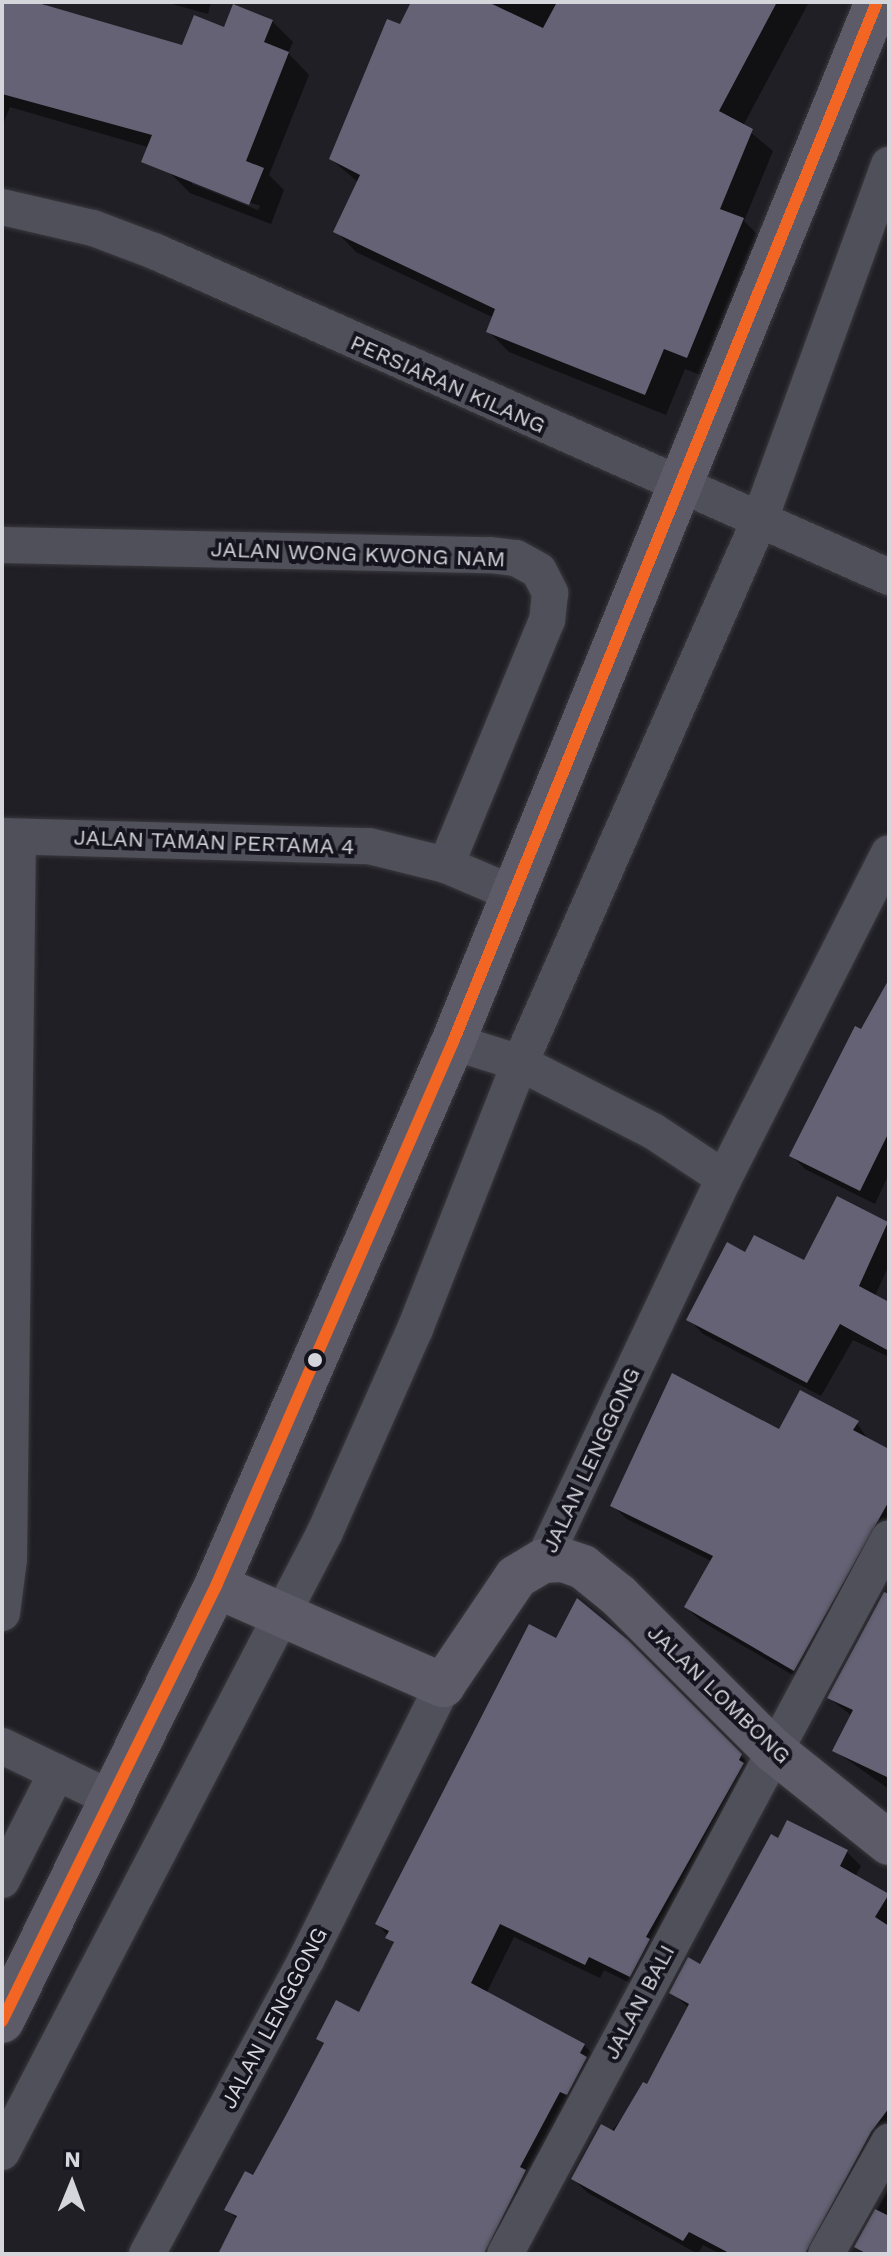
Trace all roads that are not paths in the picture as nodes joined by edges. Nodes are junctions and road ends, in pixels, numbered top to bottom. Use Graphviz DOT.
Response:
graph roads {
  1 [pos="877,2"];
  2 [pos="889,165"];
  3 [pos="2,207"];
  4 [pos="682,485"];
  5 [pos="760,519"];
  6 [pos="2,545"];
  7 [pos="889,577"];
  8 [pos="10,836"];
  9 [pos="889,853"];
  10 [pos="446,865"];
  11 [pos="514,894"];
  12 [pos="453,1042"];
  13 [pos="520,1063"];
  14 [pos="10,1128"];
  15 [pos="724,1178"];
  16 [pos="6,1418"];
  17 [pos="889,1538"];
  18 [pos="543,1561"];
  19 [pos="216,1586"];
  20 [pos="285,1612"];
  21 [pos="2,1613"];
  22 [pos="443,1685"];
  23 [pos="2,1746"];
  24 [pos="773,1750"];
  25 [pos="57,1772"];
  26 [pos="114,1800"];
  27 [pos="889,1843"];
  28 [pos="2,1880"];
  29 [pos="2,2021"];
  30 [pos="889,2142"];
  31 [pos="2,2152"];
  32 [pos="147,2254"];
  33 [pos="505,2254"];
  34 [pos="826,2254"];
  1 -- 4 [label="main road"];
  2 -- 5 [label="street"];
  3 -- 4 [label="street, PERSIARAN KILANG"];
  4 -- 5 [label="street, PERSIARAN KILANG"];
  4 -- 11 [label="main road"];
  5 -- 7 [label="street, PERSIARAN KILANG"];
  5 -- 13 [label="street"];
  6 -- 10 [label="street, JALAN WONG KWONG NAM"];
  8 -- 10 [label="street, JALAN TAMAN PERTAMA 4"];
  8 -- 14 [label="street"];
  9 -- 15 [label="street, JALAN LENGGONG"];
  10 -- 11 [label="street, JALAN TAMAN PERTAMA 4"];
  11 -- 12 [label="main road"];
  12 -- 13 [label="street"];
  12 -- 19 [label="main road"];
  13 -- 15 [label="street"];
  13 -- 20 [label="street"];
  14 -- 16 [label="street"];
  15 -- 18 [label="street, JALAN LENGGONG"];
  16 -- 21 [label="street"];
  17 -- 24 [label="street, JALAN BALI"];
  18 -- 22 [label="main road, JALAN LENGGONG"];
  18 -- 24 [label="main road, JALAN LOMBONG"];
  19 -- 20 [label="main road"];
  19 -- 26 [label="main road"];
  20 -- 22 [label="main road"];
  20 -- 31 [label="street"];
  22 -- 32 [label="street, JALAN LENGGONG"];
  23 -- 25 [label="street"];
  24 -- 27 [label="main road, JALAN LOMBONG"];
  24 -- 33 [label="street, JALAN BALI"];
  25 -- 26 [label="street"];
  25 -- 28 [label="street"];
  26 -- 29 [label="main road"];
  30 -- 34 [label="street"];
}
